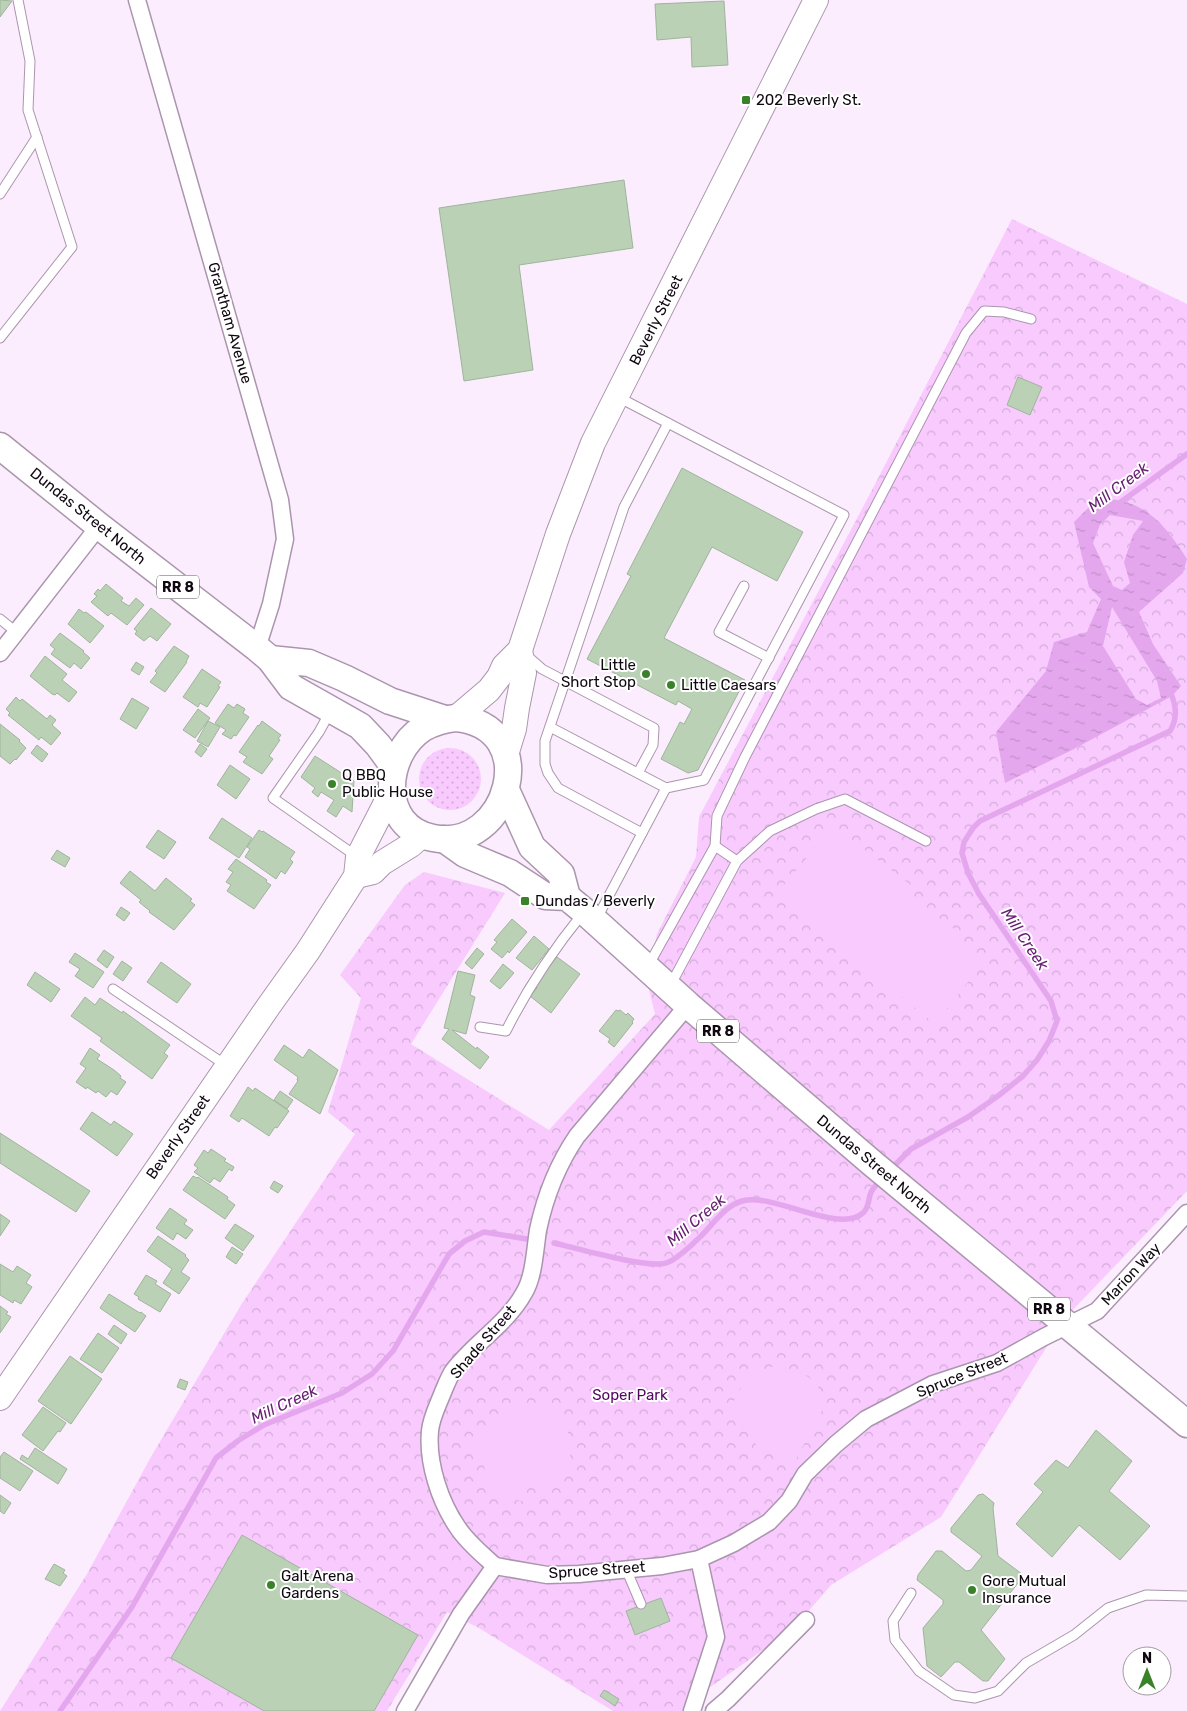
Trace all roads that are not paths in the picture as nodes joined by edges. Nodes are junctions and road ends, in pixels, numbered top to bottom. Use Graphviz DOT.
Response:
graph roads {
  1 [pos="18,0"];
  2 [pos="137,0"];
  3 [pos="816,0"];
  4 [pos="37,137"];
  5 [pos="0,194"];
  6 [pos="1031,319"];
  7 [pos="0,338"];
  8 [pos="617,396"];
  9 [pos="668,423"];
  10 [pos="0,446"];
  11 [pos="99,526"];
  12 [pos="744,586"];
  13 [pos="0,619"];
  14 [pos="16,632"];
  15 [pos="520,650"];
  16 [pos="0,653"];
  17 [pos="264,654"];
  18 [pos="769,658"];
  19 [pos="565,681"];
  20 [pos="331,710"];
  21 [pos="450,719"];
  22 [pos="550,727"];
  23 [pos="506,755"];
  24 [pos="638,773"];
  25 [pos="393,779"];
  26 [pos="666,788"];
  27 [pos="506,790"];
  28 [pos="642,833"];
  29 [pos="433,837"];
  30 [pos="926,841"];
  31 [pos="715,846"];
  32 [pos="737,861"];
  33 [pos="357,867"];
  34 [pos="582,910"];
  35 [pos="647,968"];
  36 [pos="113,989"];
  37 [pos="678,997"];
  38 [pos="480,1027"];
  39 [pos="227,1066"];
  40 [pos="1187,1213"];
  41 [pos="1068,1325"];
  42 [pos="0,1398"];
  43 [pos="1187,1424"];
  44 [pos="699,1559"];
  45 [pos="495,1566"];
  46 [pos="626,1569"];
  47 [pos="911,1593"];
  48 [pos="1187,1596"];
  49 [pos="641,1604"];
  50 [pos="806,1620"];
  51 [pos="405,1711"];
  52 [pos="692,1711"];
  53 [pos="714,1711"];
  1 -- 4 [label="lane"];
  2 -- 17 [label="street, Grantham Avenue"];
  3 -- 8 [label="main road, Beverly Street"];
  4 -- 5 [label="lane"];
  4 -- 7 [label="lane"];
  6 -- 31 [label="lane"];
  8 -- 9 [label="lane"];
  8 -- 15 [label="main road, Beverly Street"];
  9 -- 18 [label="lane"];
  9 -- 19 [label="lane"];
  10 -- 11 [label="main road, Dundas Street North / RR 8"];
  11 -- 14 [label="street"];
  11 -- 17 [label="main road, Dundas Street North / RR 8"];
  12 -- 18 [label="lane"];
  13 -- 14 [label="lane"];
  14 -- 16 [label="street"];
  15 -- 19 [label="lane"];
  15 -- 21 [label="main road, Beverly Street"];
  15 -- 23 [label="main road, Beverly Street"];
  17 -- 20 [label="main road, Dundas Street North / RR 8"];
  17 -- 21 [label="main road"];
  18 -- 26 [label="lane"];
  19 -- 22 [label="lane"];
  19 -- 24 [label="lane"];
  20 -- 25 [label="main road, Dundas Street North / RR 8"];
  20 -- 33 [label="lane"];
  21 -- 23 [label="main road"];
  21 -- 25 [label="main road"];
  22 -- 24 [label="lane"];
  22 -- 28 [label="lane"];
  23 -- 27 [label="main road"];
  24 -- 26 [label="lane"];
  25 -- 29 [label="main road"];
  25 -- 33 [label="main road, Beverly Street"];
  26 -- 28 [label="lane"];
  27 -- 29 [label="main road"];
  27 -- 34 [label="main road"];
  28 -- 34 [label="lane"];
  29 -- 33 [label="main road"];
  29 -- 34 [label="main road"];
  30 -- 32 [label="lane"];
  31 -- 32 [label="lane"];
  31 -- 35 [label="lane"];
  32 -- 37 [label="lane"];
  33 -- 39 [label="main road, Beverly Street"];
  34 -- 35 [label="main road, Dundas Street North / RR 8"];
  34 -- 38 [label="lane"];
  35 -- 37 [label="main road, Dundas Street North / RR 8"];
  36 -- 39 [label="lane"];
  37 -- 41 [label="main road, Dundas Street North / RR 8"];
  37 -- 45 [label="street, Shade Street"];
  39 -- 42 [label="main road, Beverly Street"];
  40 -- 41 [label="street, Marion Way"];
  41 -- 43 [label="main road, Dundas Street North / RR 8"];
  41 -- 44 [label="street, Spruce Street"];
  44 -- 46 [label="street, Spruce Street"];
  44 -- 52 [label="street"];
  45 -- 46 [label="street, Spruce Street"];
  45 -- 51 [label="street"];
  46 -- 49 [label="lane"];
  47 -- 48 [label="lane"];
  50 -- 53 [label="street"];
}
